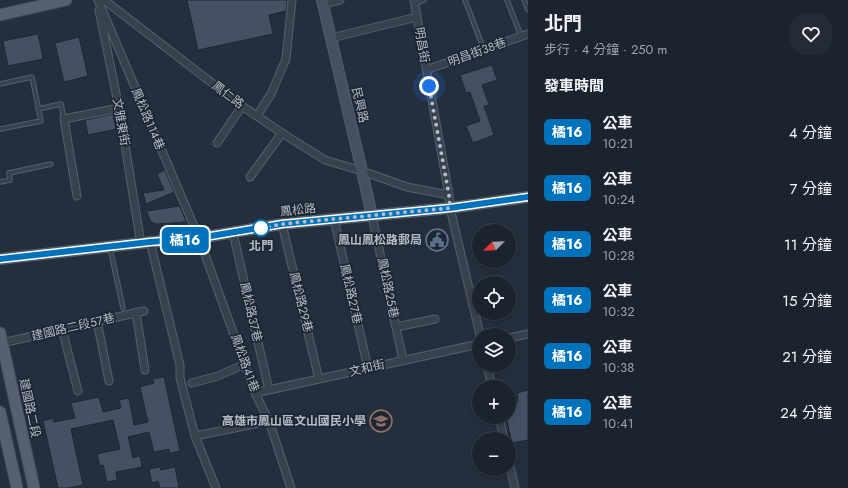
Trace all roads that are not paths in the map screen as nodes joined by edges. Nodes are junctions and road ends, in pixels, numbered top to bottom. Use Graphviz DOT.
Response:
graph roads {
  1 [pos="66,0"];
  2 [pos="97,0"];
  3 [pos="104,0"];
  4 [pos="292,0"];
  5 [pos="340,0"];
  6 [pos="424,0"];
  7 [pos="465,0"];
  8 [pos="507,0"];
  9 [pos="524,0"];
  10 [pos="323,2"];
  11 [pos="414,2"];
  12 [pos="528,10"];
  13 [pos="0,15"];
  14 [pos="417,17"];
  15 [pos="526,36"];
  16 [pos="331,38"];
  17 [pos="484,50"];
  18 [pos="426,70"];
  19 [pos="0,84"];
  20 [pos="242,106"];
  21 [pos="119,108"];
  22 [pos="38,109"];
  23 [pos="257,116"];
  24 [pos="64,119"];
  25 [pos="0,129"];
  26 [pos="282,133"];
  27 [pos="217,143"];
  28 [pos="51,164"];
  29 [pos="362,171"];
  30 [pos="250,177"];
  31 [pos="0,182"];
  32 [pos="449,195"];
  33 [pos="77,196"];
  34 [pos="528,198"];
  35 [pos="450,208"];
  36 [pos="372,216"];
  37 [pos="334,219"];
  38 [pos="282,224"];
  39 [pos="233,233"];
  40 [pos="199,238"];
  41 [pos="146,243"];
  42 [pos="110,247"];
  43 [pos="0,259"];
  44 [pos="123,308"];
  45 [pos="144,310"];
  46 [pos="136,312"];
  47 [pos="435,319"];
  48 [pos="97,321"];
  49 [pos="396,327"];
  50 [pos="478,328"];
  51 [pos="62,329"];
  52 [pos="528,334"];
  53 [pos="516,337"];
  54 [pos="1,338"];
  55 [pos="472,345"];
  56 [pos="403,360"];
  57 [pos="245,364"];
  58 [pos="368,368"];
  59 [pos="145,370"];
  60 [pos="319,379"];
  61 [pos="109,381"];
  62 [pos="192,383"];
  63 [pos="269,390"];
  64 [pos="78,391"];
  65 [pos="255,393"];
  66 [pos="0,412"];
  67 [pos="269,421"];
  68 [pos="195,436"];
  69 [pos="512,476"];
  70 [pos="17,488"];
  71 [pos="34,488"];
  72 [pos="216,488"];
  73 [pos="291,488"];
  74 [pos="515,488"];
  1 -- 13 [label="main road"];
  2 -- 21 [label="street, 文雅東街"];
  2 -- 40 [label="street, 鳳松路114巷"];
  3 -- 20 [label="street, 鳳仁路"];
  4 -- 23 [label="street"];
  5 -- 10 [label="street"];
  6 -- 11 [label="lane"];
  7 -- 17 [label="lane"];
  8 -- 15 [label="lane"];
  9 -- 12 [label="lane"];
  10 -- 16 [label="street, 民興路"];
  11 -- 14 [label="street, 明昌街"];
  14 -- 16 [label="street"];
  14 -- 18 [label="street, 明昌街"];
  15 -- 17 [label="street, 明昌街38巷"];
  16 -- 29 [label="street, 民興路"];
  17 -- 18 [label="street, 明昌街38巷"];
  18 -- 32 [label="street, 明昌街"];
  19 -- 22 [label="lane"];
  20 -- 23 [label="street, 鳳仁路"];
  20 -- 27 [label="street"];
  21 -- 24 [label="street"];
  21 -- 41 [label="street, 文雅東街"];
  22 -- 24 [label="lane"];
  22 -- 25 [label="lane"];
  23 -- 26 [label="street, 鳳仁路"];
  24 -- 33 [label="street"];
  26 -- 29 [label="street, 鳳仁路"];
  26 -- 30 [label="street"];
  28 -- 31 [label="lane"];
  29 -- 32 [label="street, 鳳仁路"];
  29 -- 36 [label="street, 民興路"];
  32 -- 35 [label="street, 明昌街"];
  34 -- 35 [label="street, 鳳松路"];
  35 -- 36 [label="street, 鳳松路"];
  35 -- 50 [label="street, 明昌街"];
  36 -- 37 [label="street, 鳳松路"];
  36 -- 49 [label="street, 鳳松路25巷"];
  37 -- 38 [label="street, 鳳松路"];
  37 -- 58 [label="street, 鳳松路27巷"];
  38 -- 39 [label="street, 鳳松路"];
  38 -- 60 [label="street, 鳳松路29巷"];
  39 -- 40 [label="street, 鳳松路"];
  39 -- 63 [label="street, 鳳松路37巷"];
  40 -- 41 [label="street, 鳳松路"];
  40 -- 57 [label="street, 鳳松路41巷"];
  41 -- 42 [label="street, 鳳松路"];
  41 -- 68 [label="street, 文雅東街"];
  42 -- 43 [label="street, 鳳松路"];
  42 -- 44 [label="lane"];
  45 -- 46 [label="street, 建國路二段57巷"];
  46 -- 48 [label="street, 建國路二段57巷"];
  46 -- 59 [label="street"];
  47 -- 49 [label="street"];
  48 -- 51 [label="street, 建國路二段57巷"];
  48 -- 61 [label="street"];
  49 -- 56 [label="street, 鳳松路25巷"];
  51 -- 54 [label="street, 建國路二段57巷"];
  51 -- 64 [label="street"];
  52 -- 53 [label="street"];
  54 -- 71 [label="main road, 建國路二段"];
  55 -- 56 [label="street, 文和街"];
  56 -- 58 [label="street, 文和街"];
  57 -- 62 [label="street"];
  57 -- 65 [label="street, 鳳松路41巷"];
  58 -- 60 [label="street, 文和街"];
  60 -- 63 [label="street, 文和街"];
  63 -- 65 [label="street, 文和街"];
  65 -- 67 [label="street, 鳳松路41巷"];
  66 -- 70 [label="main road"];
  67 -- 68 [label="street"];
  67 -- 73 [label="street, 鳳松路41巷"];
  68 -- 72 [label="street, 文雅東街"];
  69 -- 74 [label="street"];
}
